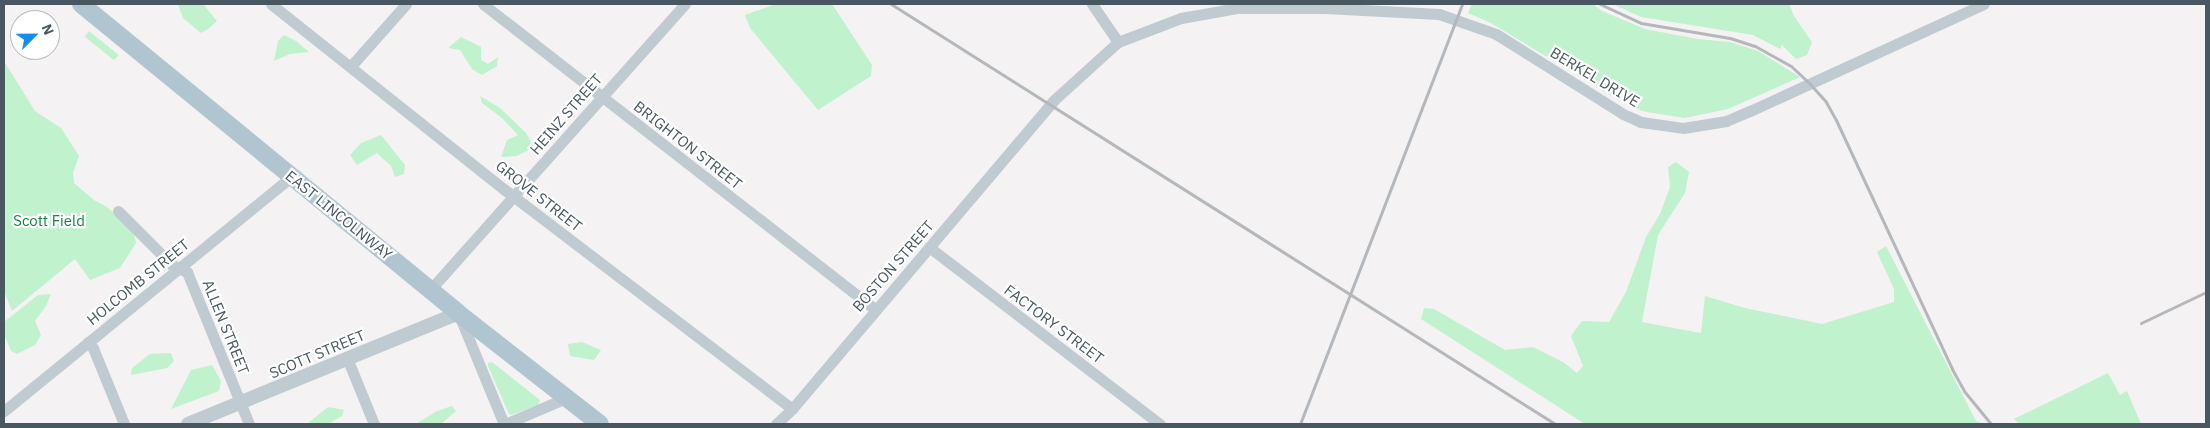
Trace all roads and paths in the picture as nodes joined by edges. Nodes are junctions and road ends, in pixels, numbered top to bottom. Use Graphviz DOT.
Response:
graph roads {
  1 [pos="80,4"];
  2 [pos="272,4"];
  3 [pos="406,4"];
  4 [pos="483,4"];
  5 [pos="685,4"];
  6 [pos="1092,4"];
  7 [pos="1984,4"];
  8 [pos="1325,6"];
  9 [pos="1440,9"];
  10 [pos="1118,42"];
  11 [pos="351,66"];
  12 [pos="601,96"];
  13 [pos="292,176"];
  14 [pos="513,195"];
  15 [pos="118,211"];
  16 [pos="929,248"];
  17 [pos="179,268"];
  18 [pos="430,290"];
  19 [pos="875,309"];
  20 [pos="458,313"];
  21 [pos="88,342"];
  22 [pos="347,358"];
  23 [pos="566,398"];
  24 [pos="240,403"];
  25 [pos="792,409"];
  26 [pos="4,411"];
  27 [pos="124,424"];
  28 [pos="188,424"];
  29 [pos="249,424"];
  30 [pos="374,424"];
  31 [pos="505,424"];
  32 [pos="600,424"];
  33 [pos="776,424"];
  34 [pos="788,424"];
  35 [pos="1160,424"];
  1 -- 13 [label="main road, EAST LINCOLNWAY"];
  2 -- 11 [label="street, GROVE STREET"];
  3 -- 11 [label="street"];
  4 -- 12 [label="street, BRIGHTON STREET"];
  5 -- 12 [label="street, HEINZ STREET"];
  6 -- 10 [label="street"];
  7 -- 9 [label="street, BERKEL DRIVE"];
  8 -- 9 [label="street, BERKEL DRIVE"];
  8 -- 10 [label="street, BERKEL DRIVE"];
  10 -- 16 [label="street, BOSTON STREET"];
  11 -- 14 [label="street, GROVE STREET"];
  12 -- 14 [label="street, HEINZ STREET"];
  12 -- 19 [label="street, BRIGHTON STREET"];
  13 -- 17 [label="street, HOLCOMB STREET"];
  13 -- 18 [label="main road, EAST LINCOLNWAY"];
  14 -- 18 [label="street, HEINZ STREET"];
  14 -- 25 [label="street, GROVE STREET"];
  15 -- 17 [label="street, ALLEN STREET"];
  16 -- 19 [label="street, BOSTON STREET"];
  16 -- 35 [label="street, FACTORY STREET"];
  17 -- 21 [label="street, HOLCOMB STREET"];
  17 -- 24 [label="street, ALLEN STREET"];
  18 -- 20 [label="main road, EAST LINCOLNWAY"];
  19 -- 25 [label="street, BOSTON STREET"];
  20 -- 22 [label="street, SCOTT STREET"];
  20 -- 23 [label="main road, EAST LINCOLNWAY"];
  20 -- 31 [label="street"];
  21 -- 26 [label="street, HOLCOMB STREET"];
  21 -- 27 [label="street"];
  22 -- 24 [label="street, SCOTT STREET"];
  22 -- 30 [label="street"];
  23 -- 31 [label="street"];
  23 -- 32 [label="main road, EAST LINCOLNWAY"];
  24 -- 28 [label="street, SCOTT STREET"];
  24 -- 29 [label="street, ALLEN STREET"];
  25 -- 33 [label="street, BOSTON STREET"];
  25 -- 34 [label="street, BOSTON STREET"];
}
